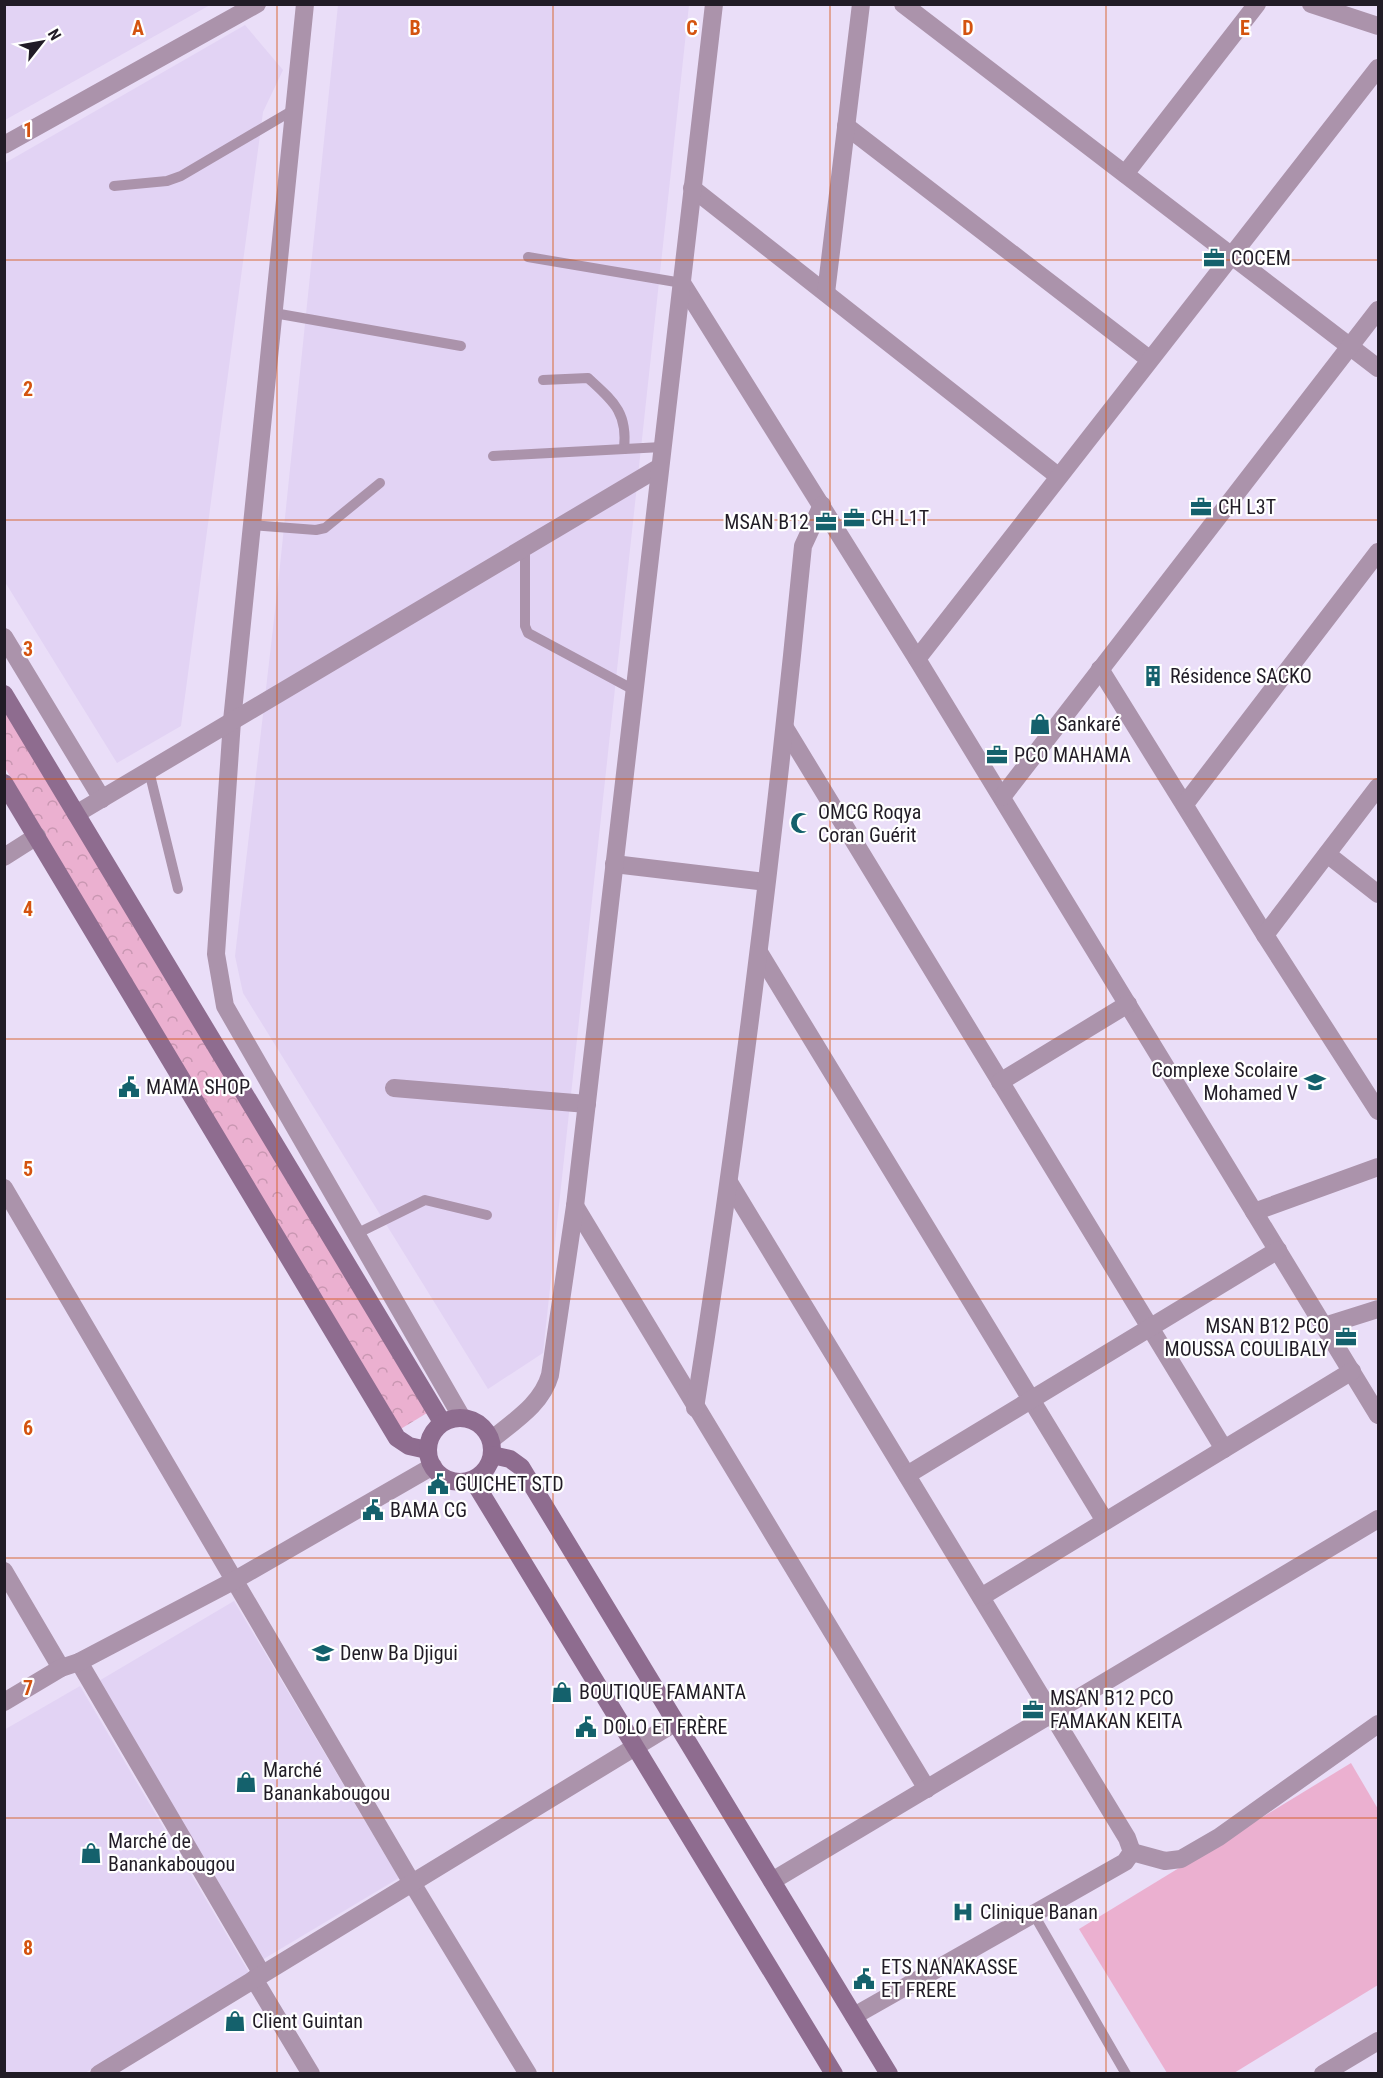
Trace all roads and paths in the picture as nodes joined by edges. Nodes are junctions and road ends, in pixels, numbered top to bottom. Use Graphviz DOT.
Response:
graph roads {
  1 [pos="257,4"];
  2 [pos="306,4"];
  3 [pos="714,4"];
  4 [pos="861,4"];
  5 [pos="903,4"];
  6 [pos="1257,4"];
  7 [pos="1311,4"];
  8 [pos="1378,26"];
  9 [pos="1378,68"];
  10 [pos="295,109"];
  11 [pos="846,126"];
  12 [pos="4,145"];
  13 [pos="1125,174"];
  14 [pos="114,186"];
  15 [pos="692,188"];
  16 [pos="1230,254"];
  17 [pos="528,257"];
  18 [pos="682,283"];
  19 [pos="826,293"];
  20 [pos="1378,310"];
  21 [pos="274,313"];
  22 [pos="461,345"];
  23 [pos="1350,346"];
  24 [pos="1149,359"];
  25 [pos="1378,368"];
  26 [pos="543,380"];
  27 [pos="662,447"];
  28 [pos="624,449"];
  29 [pos="493,456"];
  30 [pos="660,467"];
  31 [pos="1058,476"];
  32 [pos="380,483"];
  33 [pos="822,505"];
  34 [pos="252,525"];
  35 [pos="525,548"];
  36 [pos="1378,552"];
  37 [pos="4,636"];
  38 [pos="917,658"];
  39 [pos="1100,669"];
  40 [pos="634,690"];
  41 [pos="4,694"];
  42 [pos="232,721"];
  43 [pos="785,728"];
  44 [pos="149,771"];
  45 [pos="4,783"];
  46 [pos="1378,786"];
  47 [pos="1002,797"];
  48 [pos="102,799"];
  49 [pos="1185,804"];
  50 [pos="76,814"];
  51 [pos="37,836"];
  52 [pos="1327,854"];
  53 [pos="4,857"];
  54 [pos="614,864"];
  55 [pos="766,882"];
  56 [pos="178,889"];
  57 [pos="1378,894"];
  58 [pos="1265,935"];
  59 [pos="760,954"];
  60 [pos="1128,1004"];
  61 [pos="1000,1082"];
  62 [pos="394,1088"];
  63 [pos="587,1104"];
  64 [pos="1378,1111"];
  65 [pos="1378,1167"];
  66 [pos="730,1184"];
  67 [pos="4,1188"];
  68 [pos="575,1206"];
  69 [pos="1254,1212"];
  70 [pos="488,1215"];
  71 [pos="356,1234"];
  72 [pos="1278,1250"];
  73 [pos="1378,1309"];
  74 [pos="1324,1326"];
  75 [pos="1150,1328"];
  76 [pos="1352,1371"];
  77 [pos="1030,1400"];
  78 [pos="695,1408"];
  79 [pos="461,1416"];
  80 [pos="1378,1416"];
  81 [pos="442,1422"];
  82 [pos="492,1447"];
  83 [pos="1224,1449"];
  84 [pos="430,1458"];
  85 [pos="907,1475"];
  86 [pos="472,1480"];
  87 [pos="1378,1519"];
  88 [pos="1104,1521"];
  89 [pos="4,1571"];
  90 [pos="235,1580"];
  91 [pos="981,1597"];
  92 [pos="79,1662"];
  93 [pos="61,1668"];
  94 [pos="4,1702"];
  95 [pos="1052,1714"];
  96 [pos="676,1722"];
  97 [pos="1378,1724"];
  98 [pos="635,1747"];
  99 [pos="927,1789"];
  100 [pos="1132,1852"];
  101 [pos="772,1881"];
  102 [pos="412,1883"];
  103 [pos="1033,1913"];
  104 [pos="258,1976"];
  105 [pos="854,2016"];
  106 [pos="1378,2041"];
  107 [pos="99,2073"];
  108 [pos="311,2073"];
  109 [pos="528,2073"];
  110 [pos="834,2073"];
  111 [pos="889,2073"];
  112 [pos="1126,2073"];
  113 [pos="1323,2073"];
  1 -- 12 [label="street"];
  2 -- 10 [label="street"];
  3 -- 15 [label="street"];
  4 -- 11 [label="street"];
  5 -- 13 [label="street"];
  6 -- 13 [label="street"];
  7 -- 8 [label="street"];
  9 -- 16 [label="street"];
  10 -- 14 [label="lane"];
  10 -- 21 [label="street"];
  11 -- 19 [label="street"];
  11 -- 24 [label="street"];
  13 -- 16 [label="street"];
  15 -- 18 [label="street"];
  15 -- 19 [label="street"];
  16 -- 23 [label="street"];
  16 -- 24 [label="street"];
  17 -- 18 [label="lane"];
  18 -- 27 [label="street"];
  18 -- 33 [label="street"];
  19 -- 31 [label="street"];
  20 -- 23 [label="street"];
  21 -- 22 [label="lane"];
  21 -- 34 [label="street"];
  23 -- 25 [label="street"];
  23 -- 39 [label="street"];
  24 -- 31 [label="street"];
  26 -- 28 [label="lane"];
  27 -- 28 [label="lane"];
  27 -- 30 [label="street"];
  28 -- 29 [label="lane"];
  30 -- 35 [label="street"];
  30 -- 40 [label="street"];
  31 -- 38 [label="street"];
  32 -- 34 [label="lane"];
  33 -- 38 [label="street"];
  33 -- 43 [label="street"];
  34 -- 42 [label="street"];
  35 -- 40 [label="lane"];
  35 -- 42 [label="street"];
  36 -- 49 [label="street"];
  37 -- 48 [label="street"];
  38 -- 47 [label="street"];
  39 -- 47 [label="street"];
  39 -- 49 [label="street"];
  40 -- 54 [label="street"];
  41 -- 50 [label="main road"];
  42 -- 44 [label="street"];
  42 -- 71 [label="street"];
  43 -- 55 [label="street"];
  43 -- 61 [label="street"];
  44 -- 48 [label="street"];
  44 -- 56 [label="lane"];
  45 -- 51 [label="main road"];
  46 -- 52 [label="street"];
  47 -- 60 [label="street"];
  48 -- 50 [label="street"];
  49 -- 58 [label="street"];
  50 -- 81 [label="main road"];
  51 -- 53 [label="street"];
  51 -- 84 [label="main road"];
  52 -- 57 [label="street"];
  52 -- 58 [label="street"];
  54 -- 55 [label="street"];
  54 -- 63 [label="street"];
  55 -- 59 [label="street"];
  58 -- 64 [label="street"];
  59 -- 66 [label="street"];
  59 -- 77 [label="street"];
  60 -- 61 [label="street"];
  60 -- 69 [label="street"];
  61 -- 75 [label="street"];
  62 -- 63 [label="street"];
  63 -- 68 [label="street"];
  65 -- 69 [label="street"];
  66 -- 78 [label="street"];
  66 -- 85 [label="street"];
  67 -- 90 [label="street"];
  68 -- 78 [label="street"];
  68 -- 82 [label="street"];
  69 -- 72 [label="street"];
  70 -- 71 [label="lane"];
  71 -- 79 [label="street"];
  72 -- 74 [label="street"];
  72 -- 75 [label="street"];
  73 -- 74 [label="street"];
  74 -- 76 [label="street"];
  75 -- 77 [label="street"];
  75 -- 83 [label="street"];
  76 -- 80 [label="street"];
  76 -- 83 [label="street"];
  77 -- 85 [label="street"];
  77 -- 88 [label="street"];
  78 -- 99 [label="street"];
  79 -- 81 [label="main road"];
  79 -- 82 [label="main road"];
  81 -- 84 [label="main road"];
  82 -- 86 [label="main road"];
  82 -- 96 [label="main road"];
  83 -- 88 [label="street"];
  84 -- 86 [label="main road"];
  84 -- 90 [label="street"];
  85 -- 91 [label="street"];
  86 -- 98 [label="main road"];
  87 -- 95 [label="street"];
  88 -- 91 [label="street"];
  89 -- 93 [label="street"];
  90 -- 92 [label="street"];
  90 -- 102 [label="street"];
  91 -- 95 [label="street"];
  92 -- 93 [label="street"];
  92 -- 104 [label="street"];
  93 -- 94 [label="street"];
  95 -- 99 [label="street"];
  95 -- 100 [label="street"];
  96 -- 98 [label="street"];
  96 -- 101 [label="main road"];
  97 -- 100 [label="street"];
  98 -- 102 [label="street"];
  98 -- 110 [label="main road"];
  99 -- 101 [label="street"];
  100 -- 103 [label="street"];
  101 -- 105 [label="main road"];
  102 -- 104 [label="street"];
  102 -- 109 [label="street"];
  103 -- 105 [label="street"];
  103 -- 112 [label="lane"];
  104 -- 107 [label="street"];
  104 -- 108 [label="street"];
  105 -- 111 [label="main road"];
  106 -- 113 [label="street"];
}
